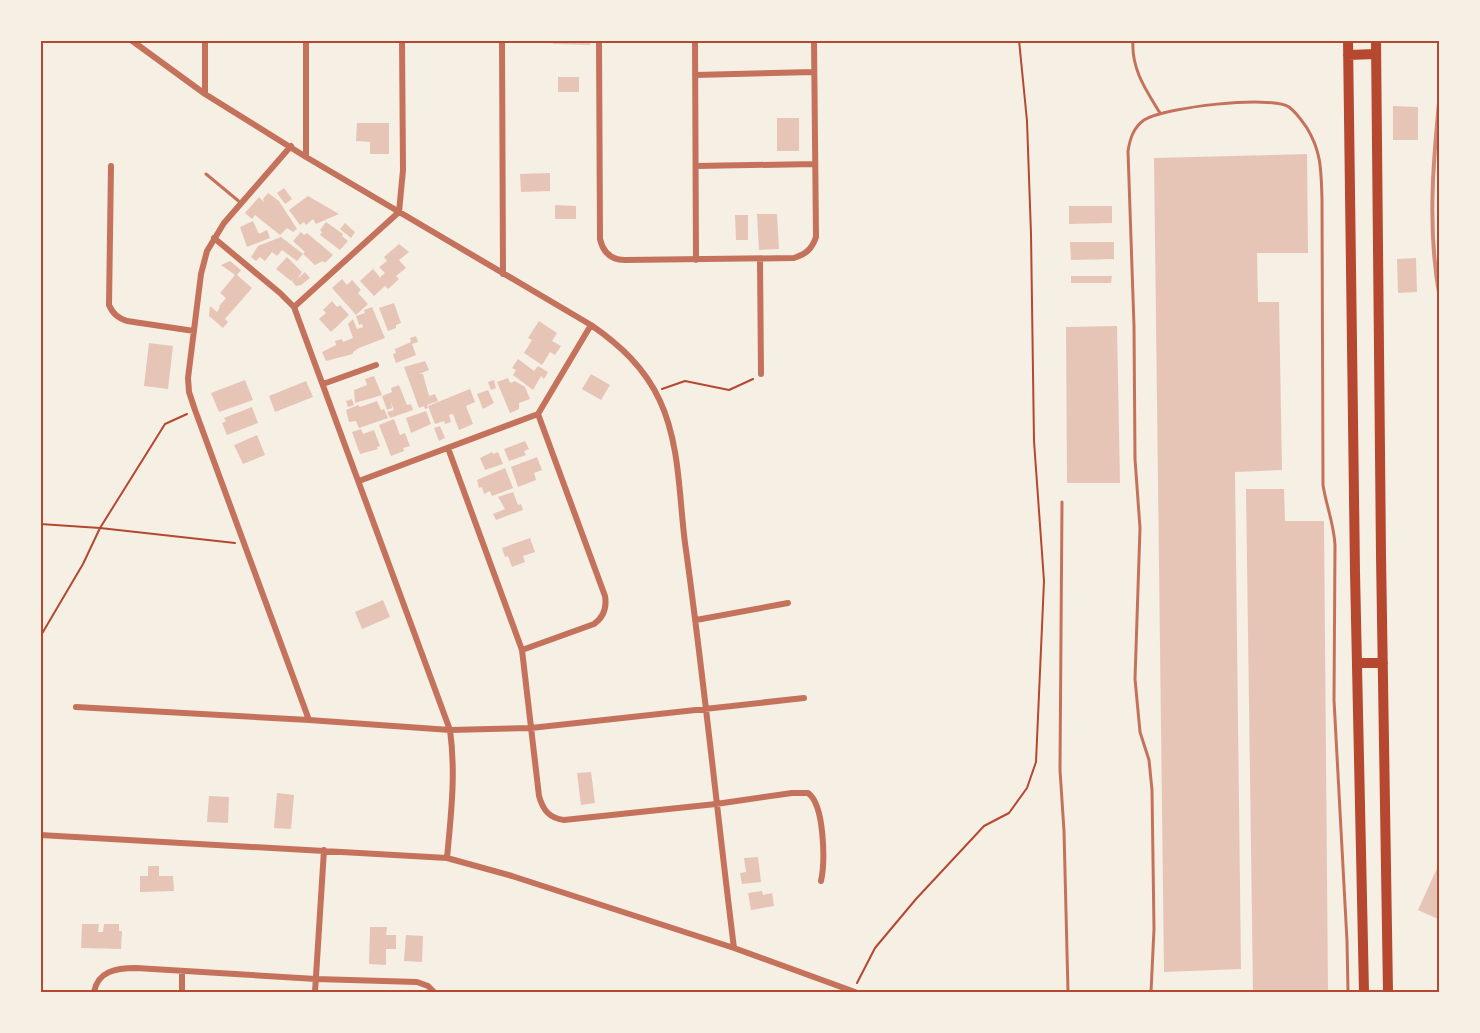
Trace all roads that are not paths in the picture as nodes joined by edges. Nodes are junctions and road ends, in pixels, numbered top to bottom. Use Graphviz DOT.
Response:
graph roads {
  1 [pos="131,40"];
  2 [pos="205,40"];
  3 [pos="306,40"];
  4 [pos="402,40"];
  5 [pos="502,40"];
  6 [pos="599,40"];
  7 [pos="695,40"];
  8 [pos="814,40"];
  9 [pos="1133,40"];
  10 [pos="1348,40"];
  11 [pos="1376,40"];
  12 [pos="1376,54"];
  13 [pos="1348,55"];
  14 [pos="814,72"];
  15 [pos="695,75"];
  16 [pos="205,93"];
  17 [pos="1160,113"];
  18 [pos="291,146"];
  19 [pos="306,157"];
  20 [pos="815,164"];
  21 [pos="111,165"];
  22 [pos="696,166"];
  23 [pos="206,174"];
  24 [pos="241,203"];
  25 [pos="399,212"];
  26 [pos="214,238"];
  27 [pos="760,259"];
  28 [pos="696,260"];
  29 [pos="503,274"];
  30 [pos="294,307"];
  31 [pos="591,325"];
  32 [pos="194,331"];
  33 [pos="376,365"];
  34 [pos="761,374"];
  35 [pos="323,384"];
  36 [pos="538,414"];
  37 [pos="448,448"];
  38 [pos="359,481"];
  39 [pos="1062,502"];
  40 [pos="788,603"];
  41 [pos="696,620"];
  42 [pos="522,650"];
  43 [pos="1357,663"];
  44 [pos="1383,663"];
  45 [pos="804,698"];
  46 [pos="76,707"];
  47 [pos="705,709"];
  48 [pos="309,720"];
  49 [pos="531,729"];
  50 [pos="450,730"];
  51 [pos="716,804"];
  52 [pos="40,834"];
  53 [pos="324,850"];
  54 [pos="447,858"];
  55 [pos="821,881"];
  56 [pos="734,948"];
  57 [pos="182,971"];
  58 [pos="316,979"];
  59 [pos="433,991"];
  60 [pos="854,992"];
  61 [pos="94,993"];
  62 [pos="182,993"];
  63 [pos="315,993"];
  64 [pos="1068,993"];
  65 [pos="1152,993"];
  66 [pos="1348,993"];
  67 [pos="1364,993"];
  68 [pos="1388,993"];
  1 -- 16 [label="street"];
  2 -- 16 [label="street"];
  3 -- 19 [label="street"];
  4 -- 25 [label="street"];
  5 -- 29 [label="street"];
  6 -- 28 [label="street"];
  7 -- 15 [label="street"];
  8 -- 14 [label="street"];
  9 -- 17 [label="lane"];
  10 -- 13 [label="main road"];
  11 -- 12 [label="main road"];
  12 -- 13 [label="main road"];
  12 -- 44 [label="main road"];
  13 -- 43 [label="main road"];
  14 -- 15 [label="street"];
  14 -- 20 [label="street"];
  15 -- 22 [label="street"];
  16 -- 18 [label="street"];
  17 -- 65 [label="lane"];
  17 -- 66 [label="lane"];
  18 -- 19 [label="street"];
  18 -- 24 [label="street"];
  19 -- 25 [label="street"];
  20 -- 22 [label="street"];
  20 -- 27 [label="street"];
  21 -- 32 [label="street"];
  22 -- 28 [label="street"];
  23 -- 24 [label="lane"];
  24 -- 26 [label="street"];
  25 -- 29 [label="street"];
  25 -- 30 [label="street"];
  26 -- 30 [label="street"];
  26 -- 32 [label="street"];
  27 -- 28 [label="street"];
  27 -- 34 [label="street"];
  29 -- 31 [label="street"];
  30 -- 35 [label="street"];
  31 -- 36 [label="street"];
  31 -- 41 [label="street"];
  32 -- 48 [label="street"];
  33 -- 35 [label="street"];
  35 -- 38 [label="street"];
  36 -- 37 [label="street"];
  36 -- 42 [label="street"];
  37 -- 38 [label="street"];
  37 -- 42 [label="street"];
  38 -- 50 [label="street"];
  39 -- 64 [label="lane"];
  40 -- 41 [label="street"];
  41 -- 47 [label="street"];
  42 -- 49 [label="street"];
  43 -- 44 [label="main road"];
  43 -- 67 [label="main road"];
  44 -- 68 [label="main road"];
  45 -- 47 [label="street"];
  46 -- 48 [label="street"];
  47 -- 49 [label="street"];
  47 -- 51 [label="street"];
  48 -- 50 [label="street"];
  49 -- 50 [label="street"];
  49 -- 51 [label="street"];
  50 -- 54 [label="street"];
  51 -- 55 [label="street"];
  51 -- 56 [label="street"];
  52 -- 53 [label="street"];
  53 -- 54 [label="street"];
  53 -- 58 [label="street"];
  54 -- 56 [label="street"];
  56 -- 60 [label="street"];
  57 -- 58 [label="street"];
  57 -- 61 [label="street"];
  57 -- 62 [label="street"];
  58 -- 59 [label="street"];
  58 -- 63 [label="street"];
}
